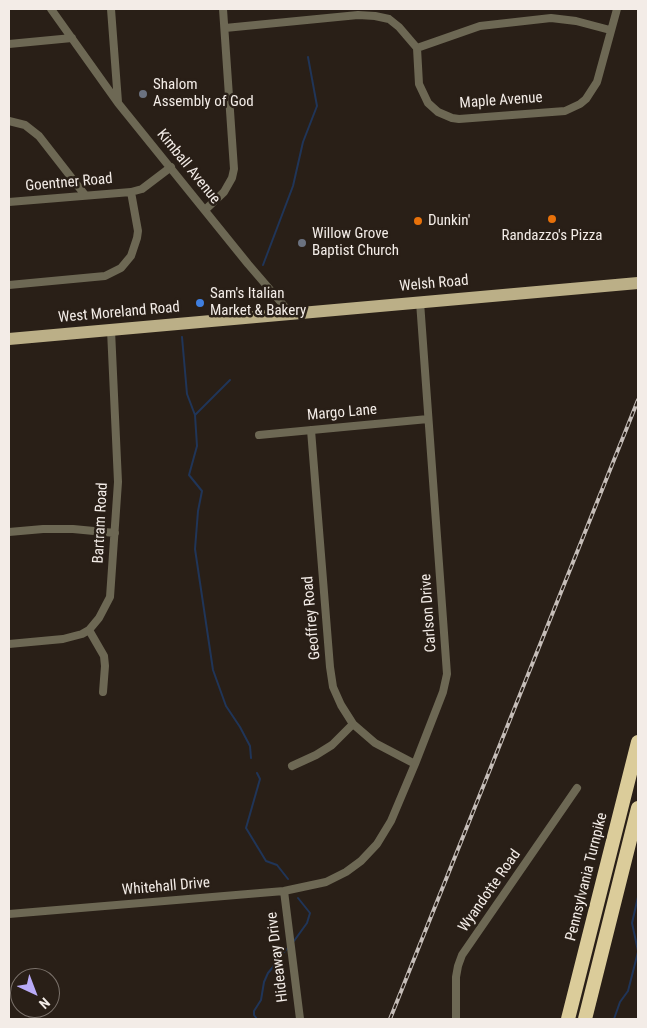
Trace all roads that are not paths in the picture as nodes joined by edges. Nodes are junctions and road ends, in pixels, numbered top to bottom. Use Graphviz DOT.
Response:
graph roads {
  1 [pos="51,9"];
  2 [pos="111,9"];
  3 [pos="223,9"];
  4 [pos="324,9"];
  5 [pos="617,9"];
  6 [pos="324,19"];
  7 [pos="224,28"];
  8 [pos="610,30"];
  9 [pos="72,38"];
  10 [pos="9,44"];
  11 [pos="417,48"];
  12 [pos="118,103"];
  13 [pos="9,120"];
  14 [pos="171,167"];
  15 [pos="131,192"];
  16 [pos="85,194"];
  17 [pos="9,202"];
  18 [pos="204,210"];
  19 [pos="638,283"];
  20 [pos="9,286"];
  21 [pos="420,302"];
  22 [pos="291,314"];
  23 [pos="233,319"];
  24 [pos="111,330"];
  25 [pos="9,339"];
  26 [pos="428,419"];
  27 [pos="311,430"];
  28 [pos="259,435"];
  29 [pos="9,532"];
  30 [pos="114,533"];
  31 [pos="89,630"];
  32 [pos="9,644"];
  33 [pos="103,692"];
  34 [pos="353,724"];
  35 [pos="638,742"];
  36 [pos="415,764"];
  37 [pos="292,766"];
  38 [pos="577,788"];
  39 [pos="638,808"];
  40 [pos="326,882"];
  41 [pos="284,891"];
  42 [pos="9,914"];
  43 [pos="300,1019"];
  44 [pos="456,1019"];
  45 [pos="568,1019"];
  46 [pos="585,1019"];
  1 -- 9 [label="street, Kimball Avenue"];
  2 -- 12 [label="street"];
  3 -- 7 [label="street"];
  4 -- 6 [label="street"];
  5 -- 8 [label="street, Maple Avenue"];
  6 -- 7 [label="street"];
  6 -- 11 [label="street"];
  7 -- 18 [label="street"];
  8 -- 11 [label="street"];
  8 -- 11 [label="street, Maple Avenue"];
  9 -- 10 [label="street"];
  9 -- 12 [label="street, Kimball Avenue"];
  12 -- 14 [label="street, Kimball Avenue"];
  13 -- 16 [label="street"];
  14 -- 15 [label="street"];
  14 -- 18 [label="street, Kimball Avenue"];
  15 -- 16 [label="street, Goentner Road"];
  15 -- 20 [label="street"];
  16 -- 17 [label="street, Goentner Road"];
  18 -- 22 [label="street, Kimball Avenue"];
  19 -- 21 [label="main road, Welsh Road"];
  21 -- 22 [label="main road, Welsh Road"];
  21 -- 26 [label="street, Carlson Drive"];
  22 -- 23 [label="main road, Welsh Road"];
  23 -- 24 [label="main road, West Moreland Road"];
  24 -- 25 [label="main road, West Moreland Road"];
  24 -- 30 [label="street, Bartram Road"];
  26 -- 27 [label="street, Margo Lane"];
  26 -- 36 [label="street, Carlson Drive"];
  27 -- 28 [label="street, Margo Lane"];
  27 -- 34 [label="street, Geoffrey Road"];
  29 -- 30 [label="street"];
  30 -- 31 [label="street, Bartram Road"];
  31 -- 32 [label="street"];
  31 -- 33 [label="street"];
  34 -- 36 [label="street, Geoffrey Road"];
  34 -- 37 [label="street"];
  35 -- 45 [label="highway, Pennsylvania Turnpike"];
  36 -- 40 [label="street, Carlson Drive"];
  38 -- 44 [label="street, Wyandotte Road"];
  39 -- 46 [label="highway"];
  40 -- 41 [label="street, Whitehall Drive"];
  41 -- 42 [label="street, Whitehall Drive"];
  41 -- 43 [label="street, Hideaway Drive"];
}
